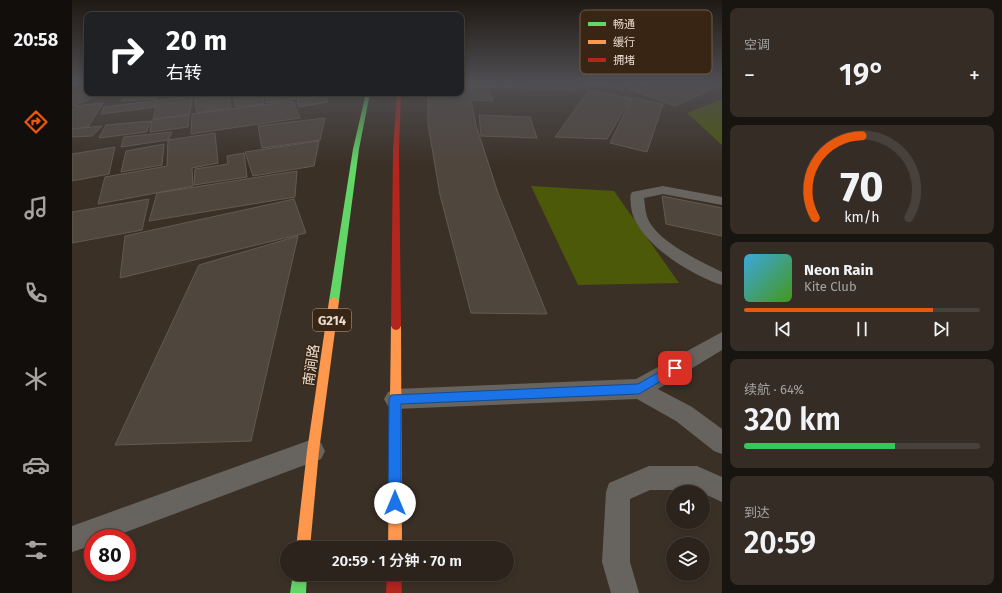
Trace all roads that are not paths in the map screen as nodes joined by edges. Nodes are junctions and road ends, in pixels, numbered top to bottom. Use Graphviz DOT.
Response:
graph roads {
  1 [pos="364,111"];
  2 [pos="398,111"];
  3 [pos="722,201"];
  4 [pos="722,279"];
  5 [pos="722,340"];
  6 [pos="639,389"];
  7 [pos="395,399"];
  8 [pos="722,443"];
  9 [pos="313,451"];
  10 [pos="722,490"];
  11 [pos="72,539"];
  12 [pos="303,541"];
  13 [pos="395,541"];
  14 [pos="299,581"];
  15 [pos="394,581"];
  16 [pos="298,593"];
  17 [pos="394,593"];
  18 [pos="625,593"];
  1 -- 9 [label="highway, 南涧路 / G214"];
  2 -- 7 [label="highway"];
  3 -- 4 [label="lane"];
  5 -- 6 [label="lane"];
  6 -- 7 [label="lane"];
  6 -- 8 [label="lane"];
  7 -- 13 [label="highway"];
  9 -- 11 [label="lane"];
  9 -- 12 [label="highway, 南涧路 / G214"];
  10 -- 18 [label="lane"];
  14 -- 16 [label="highway"];
  15 -- 17 [label="highway"];
}
